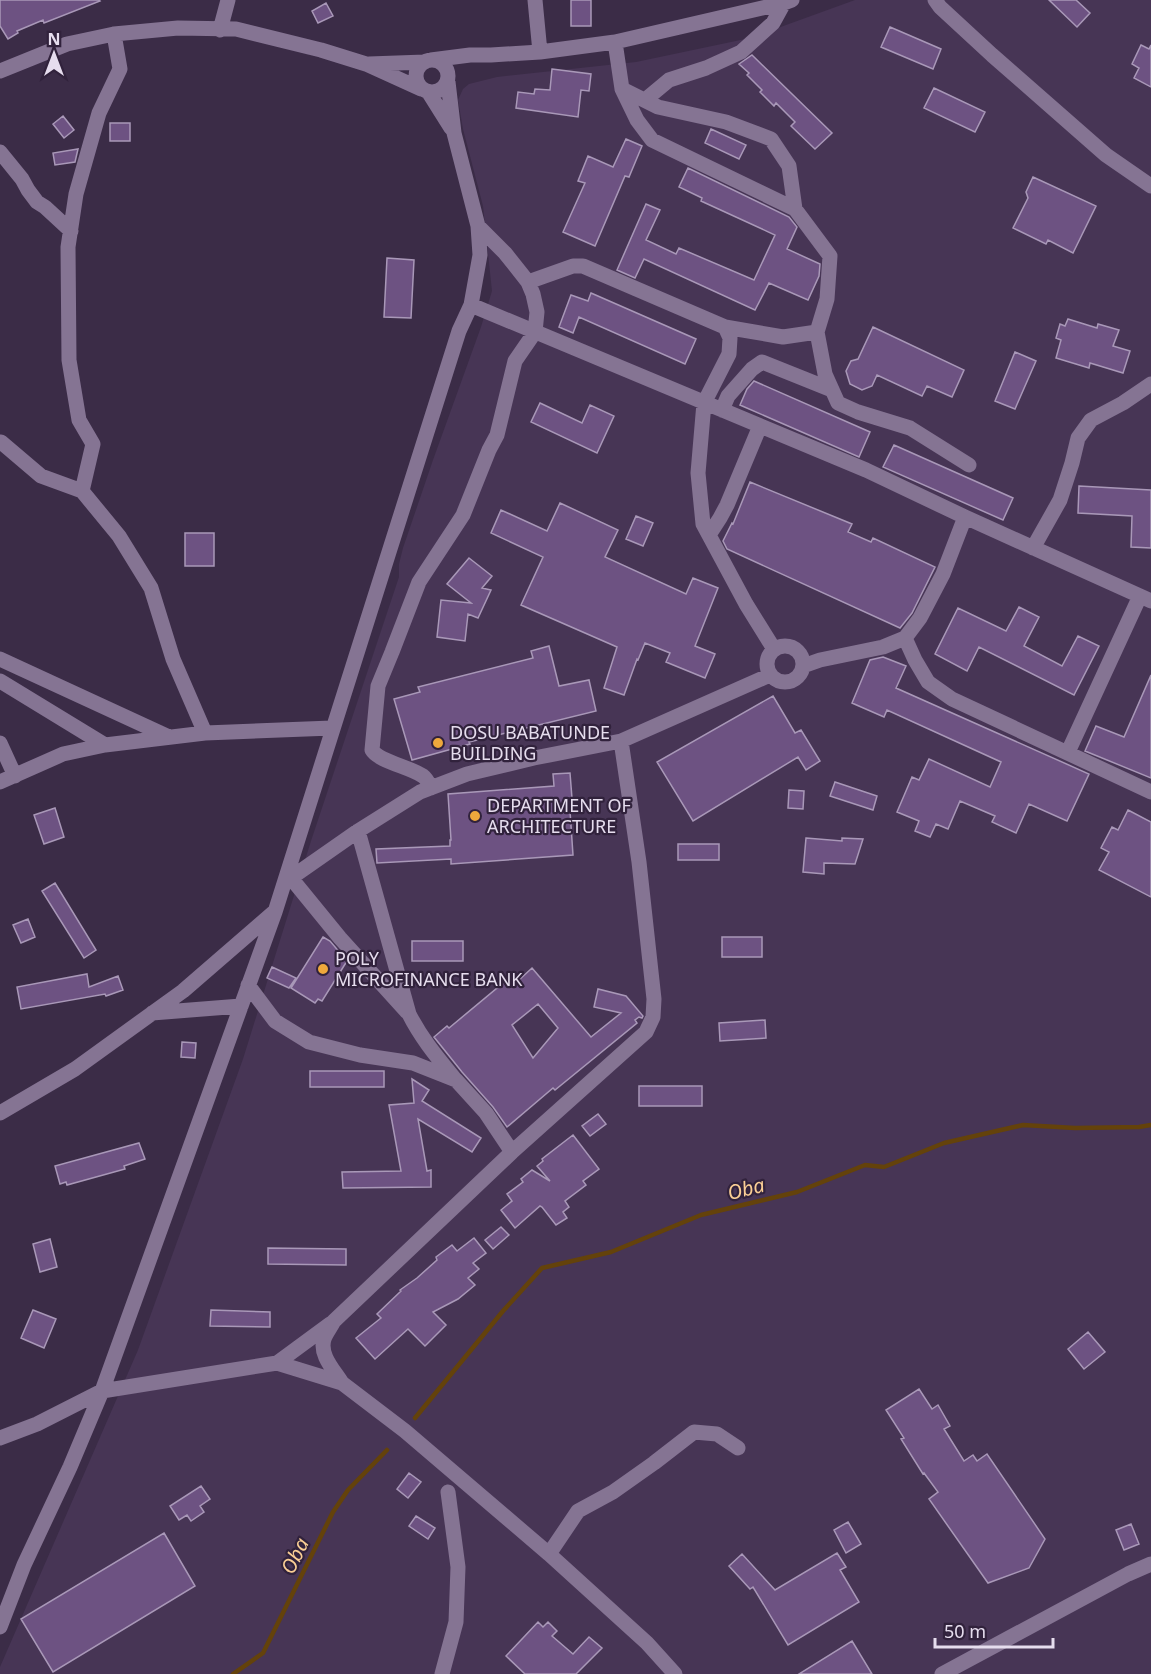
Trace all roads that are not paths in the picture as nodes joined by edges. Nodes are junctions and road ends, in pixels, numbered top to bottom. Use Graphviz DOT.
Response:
graph roads {
  1 [pos="228,0"];
  2 [pos="535,0"];
  3 [pos="935,0"];
  4 [pos="788,2"];
  5 [pos="220,30"];
  6 [pos="114,34"];
  7 [pos="615,42"];
  8 [pos="540,52"];
  9 [pos="491,55"];
  10 [pos="428,61"];
  11 [pos="366,64"];
  12 [pos="0,71"];
  13 [pos="448,79"];
  14 [pos="622,89"];
  15 [pos="425,91"];
  16 [pos="645,100"];
  17 [pos="454,133"];
  18 [pos="3,159"];
  19 [pos="1151,186"];
  20 [pos="795,209"];
  21 [pos="478,226"];
  22 [pos="71,231"];
  23 [pos="528,282"];
  24 [pos="471,305"];
  25 [pos="725,327"];
  26 [pos="535,332"];
  27 [pos="817,332"];
  28 [pos="1151,384"];
  29 [pos="832,390"];
  30 [pos="704,403"];
  31 [pos="722,410"];
  32 [pos="760,426"];
  33 [pos="2,442"];
  34 [pos="969,465"];
  35 [pos="82,491"];
  36 [pos="965,517"];
  37 [pos="709,535"];
  38 [pos="1034,548"];
  39 [pos="1145,598"];
  40 [pos="905,638"];
  41 [pos="774,649"];
  42 [pos="0,658"];
  43 [pos="803,666"];
  44 [pos="770,675"];
  45 [pos="0,681"];
  46 [pos="332,728"];
  47 [pos="205,733"];
  48 [pos="167,736"];
  49 [pos="621,741"];
  50 [pos="0,743"];
  51 [pos="105,745"];
  52 [pos="1068,753"];
  53 [pos="15,776"];
  54 [pos="0,782"];
  55 [pos="431,788"];
  56 [pos="1151,792"];
  57 [pos="358,831"];
  58 [pos="288,880"];
  59 [pos="275,912"];
  60 [pos="249,985"];
  61 [pos="241,1006"];
  62 [pos="152,1013"];
  63 [pos="409,1014"];
  64 [pos="456,1080"];
  65 [pos="0,1113"];
  66 [pos="512,1152"];
  67 [pos="334,1321"];
  68 [pos="277,1363"];
  69 [pos="342,1383"];
  70 [pos="102,1391"];
  71 [pos="0,1438"];
  72 [pos="738,1448"];
  73 [pos="448,1492"];
  74 [pos="549,1554"];
  75 [pos="1151,1564"];
  76 [pos="0,1627"];
  77 [pos="442,1674"];
  78 [pos="675,1674"];
  79 [pos="942,1674"];
  1 -- 5 [label="street"];
  2 -- 8 [label="street"];
  3 -- 19 [label="street"];
  4 -- 7 [label="street"];
  4 -- 16 [label="street"];
  5 -- 6 [label="street"];
  5 -- 11 [label="street"];
  6 -- 12 [label="street"];
  6 -- 22 [label="street"];
  7 -- 8 [label="street"];
  7 -- 14 [label="street"];
  8 -- 9 [label="street"];
  9 -- 10 [label="street"];
  9 -- 13 [label="street"];
  10 -- 11 [label="street"];
  10 -- 13 [label="street"];
  10 -- 15 [label="street"];
  11 -- 15 [label="street"];
  13 -- 15 [label="street"];
  13 -- 17 [label="street"];
  14 -- 16 [label="street"];
  14 -- 20 [label="street"];
  15 -- 17 [label="street"];
  16 -- 20 [label="street"];
  17 -- 21 [label="street"];
  18 -- 22 [label="street"];
  20 -- 27 [label="street"];
  21 -- 23 [label="street"];
  21 -- 24 [label="street"];
  22 -- 35 [label="street"];
  23 -- 25 [label="street"];
  23 -- 26 [label="street"];
  24 -- 26 [label="street"];
  24 -- 46 [label="street"];
  25 -- 27 [label="street"];
  25 -- 30 [label="street"];
  26 -- 30 [label="street"];
  26 -- 55 [label="street"];
  27 -- 29 [label="street"];
  28 -- 38 [label="street"];
  29 -- 31 [label="street"];
  29 -- 34 [label="street"];
  30 -- 31 [label="street"];
  30 -- 37 [label="street"];
  31 -- 32 [label="street"];
  32 -- 36 [label="street"];
  32 -- 37 [label="street"];
  33 -- 35 [label="street"];
  35 -- 47 [label="street"];
  36 -- 38 [label="street"];
  36 -- 40 [label="street"];
  37 -- 41 [label="street"];
  38 -- 39 [label="street"];
  39 -- 52 [label="street"];
  40 -- 43 [label="street"];
  40 -- 52 [label="street"];
  41 -- 43 [label="street"];
  41 -- 44 [label="street"];
  42 -- 48 [label="street"];
  43 -- 44 [label="street"];
  44 -- 49 [label="street"];
  45 -- 51 [label="street"];
  46 -- 47 [label="street"];
  46 -- 58 [label="street"];
  47 -- 48 [label="street"];
  48 -- 51 [label="street"];
  49 -- 55 [label="street"];
  49 -- 66 [label="street"];
  50 -- 53 [label="street"];
  51 -- 53 [label="street"];
  52 -- 56 [label="street"];
  53 -- 54 [label="street"];
  55 -- 57 [label="street"];
  57 -- 58 [label="street"];
  57 -- 63 [label="street"];
  58 -- 59 [label="street"];
  58 -- 63 [label="street"];
  59 -- 60 [label="street"];
  59 -- 62 [label="street"];
  60 -- 61 [label="street"];
  60 -- 64 [label="street"];
  61 -- 62 [label="street"];
  61 -- 70 [label="street"];
  62 -- 65 [label="street"];
  63 -- 64 [label="street"];
  64 -- 66 [label="street"];
  66 -- 67 [label="street"];
  67 -- 68 [label="street"];
  67 -- 69 [label="street"];
  68 -- 69 [label="street"];
  68 -- 70 [label="street"];
  69 -- 74 [label="street"];
  70 -- 71 [label="street"];
  70 -- 76 [label="street"];
  72 -- 74 [label="street"];
  73 -- 77 [label="street"];
  74 -- 78 [label="street"];
  75 -- 79 [label="street"];
}
